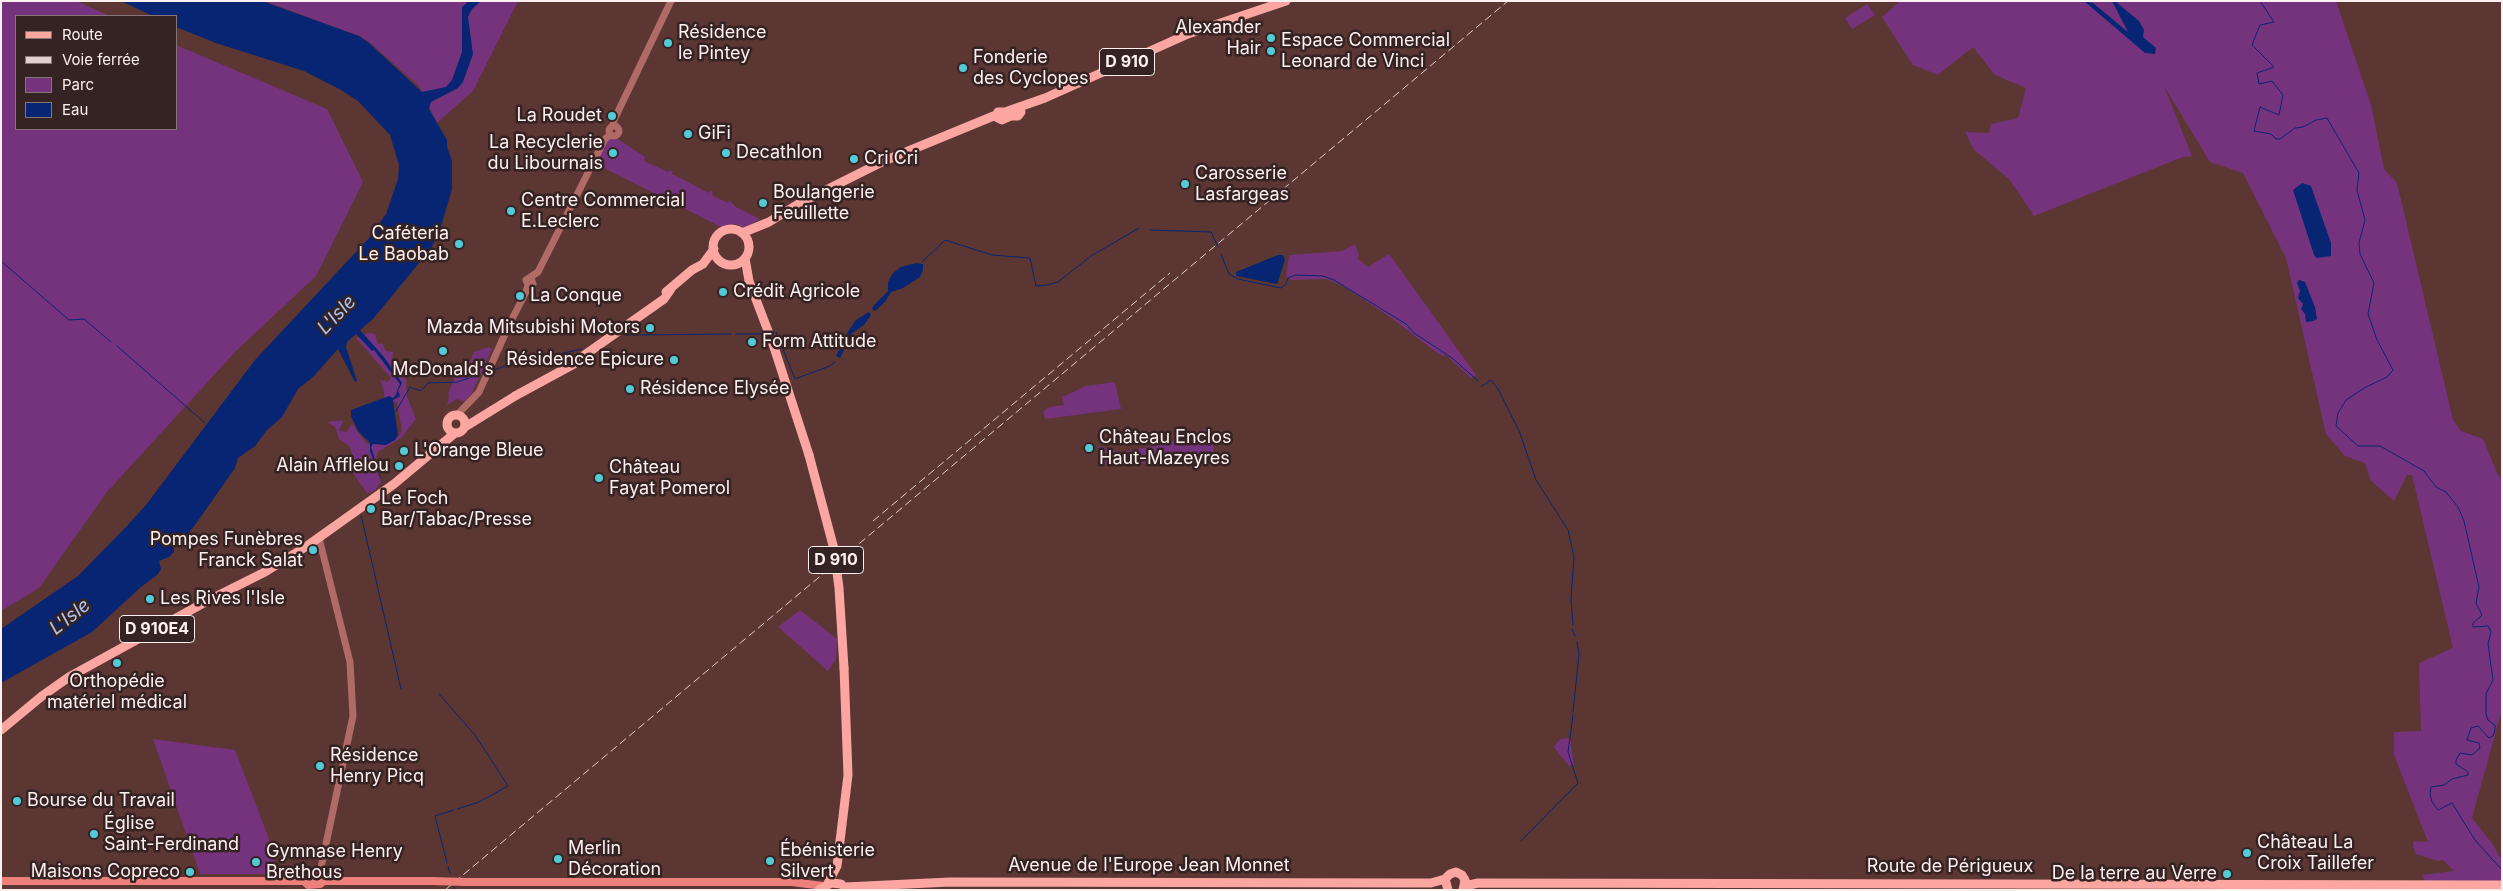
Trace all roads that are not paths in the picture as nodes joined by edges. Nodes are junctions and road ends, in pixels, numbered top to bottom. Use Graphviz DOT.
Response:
graph roads {
  1 [pos="671,1"];
  2 [pos="1286,1"];
  3 [pos="769,222"];
  4 [pos="742,233"];
  5 [pos="749,244"];
  6 [pos="714,249"];
  7 [pos="745,258"];
  8 [pos="720,261"];
  9 [pos="702,265"];
  10 [pos="731,265"];
  11 [pos="764,318"];
  12 [pos="462,420"];
  13 [pos="452,431"];
  14 [pos="319,538"];
  15 [pos="1,730"];
  16 [pos="837,866"];
  17 [pos="322,879"];
  18 [pos="1,881"];
  19 [pos="792,882"];
  20 [pos="908,883"];
  21 [pos="1446,885"];
  22 [pos="1464,885"];
  23 [pos="2502,885"];
  24 [pos="823,886"];
  25 [pos="844,887"];
  26 [pos="866,888"];
  27 [pos="2406,888"];
  28 [pos="2421,888"];
  29 [pos="806,890"];
  30 [pos="886,890"];
  1 -- 12 [label="street"];
  2 -- 3 [label="main road, D 910"];
  3 -- 4 [label="main road"];
  3 -- 5 [label="main road"];
  4 -- 5 [label="main road"];
  4 -- 6 [label="main road"];
  5 -- 7 [label="main road"];
  6 -- 8 [label="main road"];
  6 -- 9 [label="main road"];
  7 -- 10 [label="main road"];
  7 -- 11 [label="main road, D 910"];
  8 -- 9 [label="main road"];
  8 -- 10 [label="main road"];
  9 -- 12 [label="main road"];
  10 -- 11 [label="main road, D 910"];
  11 -- 16 [label="main road, D 910, bridge"];
  12 -- 13 [label="main road"];
  12 -- 13 [label="main road"];
  13 -- 14 [label="main road, D 910E4"];
  14 -- 15 [label="main road, D 910E4"];
  14 -- 17 [label="street"];
  16 -- 24 [label="main road, D 910"];
  16 -- 25 [label="main road, D 910"];
  17 -- 18 [label="main road"];
  17 -- 19 [label="main road, bridge"];
  19 -- 24 [label="main road"];
  19 -- 29 [label="main road"];
  20 -- 21 [label="main road, Avenue de l'Europe Jean Monnet"];
  20 -- 26 [label="main road, Avenue de l'Europe Jean Monnet"];
  20 -- 30 [label="main road"];
  21 -- 22 [label="main road, Avenue de l'Europe Jean Monnet"];
  22 -- 27 [label="main road, Route de Périgueux"];
  23 -- 28 [label="main road, Route de Périgueux"];
  24 -- 25 [label="main road, Avenue de l'Europe Jean Monnet"];
  25 -- 26 [label="main road, Avenue de l'Europe Jean Monnet"];
  27 -- 28 [label="main road, Route de Périgueux"];
}
